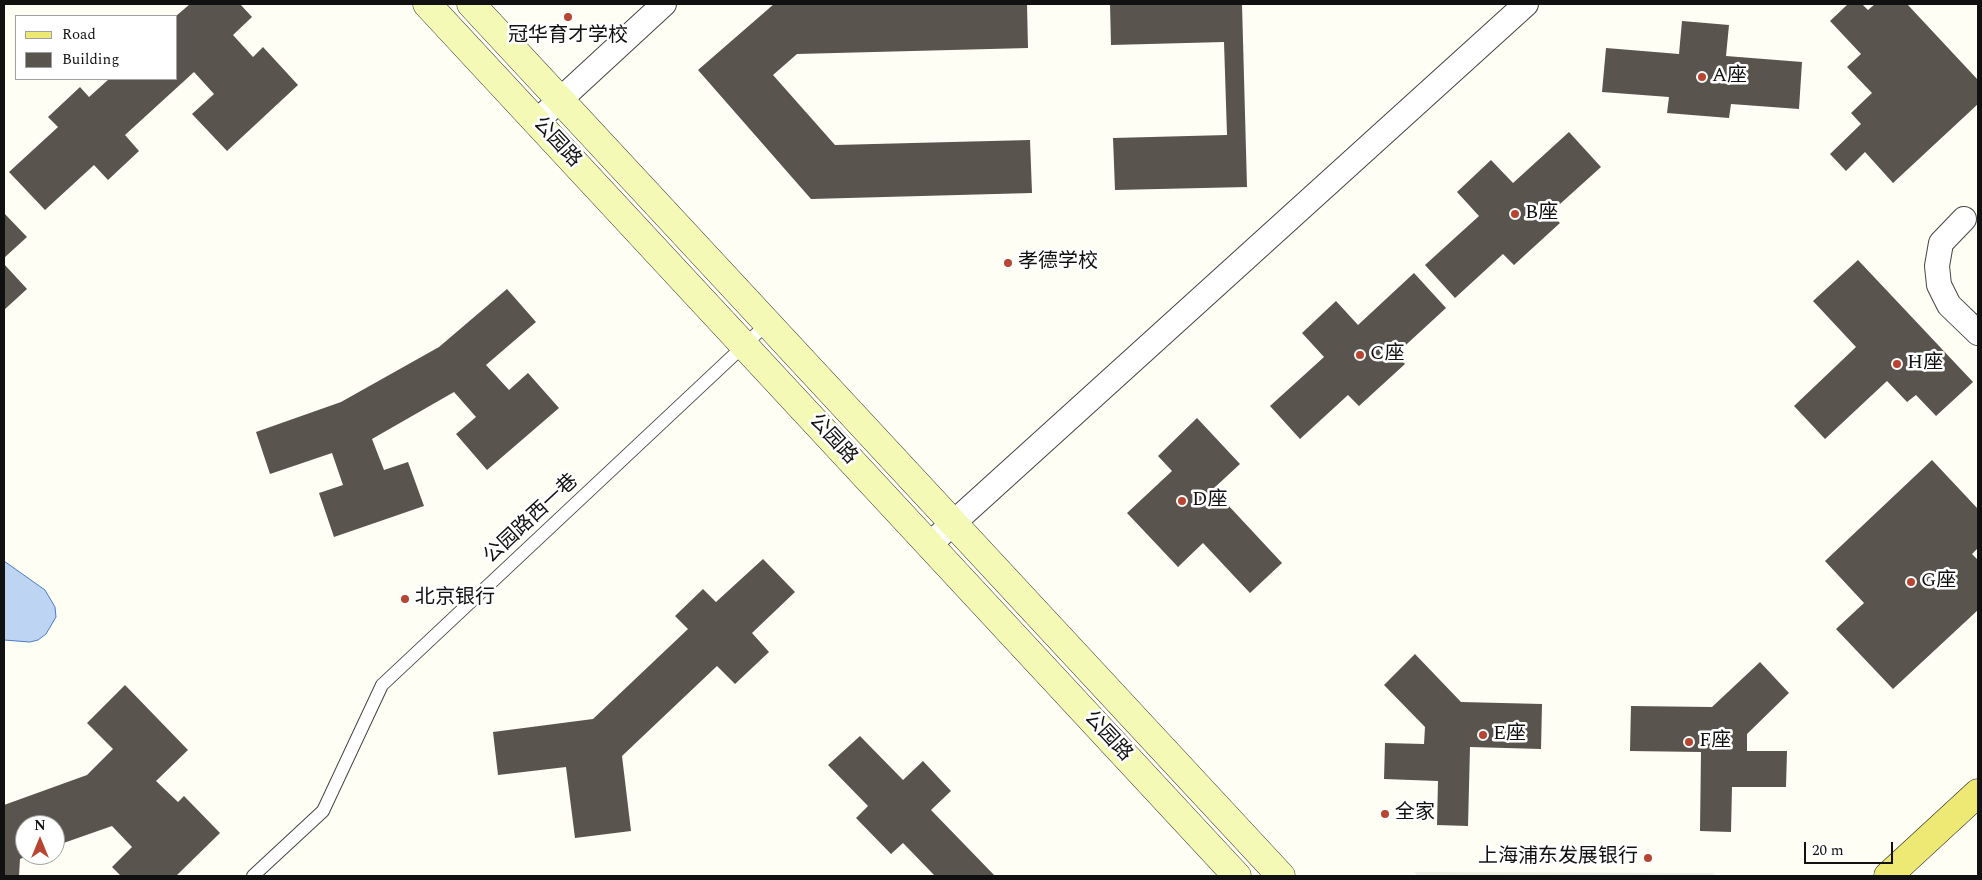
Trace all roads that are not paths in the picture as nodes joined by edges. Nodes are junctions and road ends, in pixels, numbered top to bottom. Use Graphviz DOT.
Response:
graph roads {
  1 [pos="426,4"];
  2 [pos="471,4"];
  3 [pos="664,4"];
  4 [pos="1526,4"];
  5 [pos="560,100"];
  6 [pos="536,122"];
  7 [pos="1964,219"];
  8 [pos="768,323"];
  9 [pos="1978,333"];
  10 [pos="744,346"];
  11 [pos="953,523"];
  12 [pos="929,545"];
  13 [pos="1978,793"];
  14 [pos="254,876"];
  15 [pos="1236,876"];
  16 [pos="1281,876"];
  17 [pos="1888,876"];
  1 -- 6 [label="main road, 公园路"];
  2 -- 5 [label="main road, 公园路"];
  3 -- 5 [label="street"];
  4 -- 11 [label="street"];
  5 -- 6 [label="street"];
  5 -- 8 [label="main road, 公园路"];
  6 -- 10 [label="main road, 公园路"];
  7 -- 9 [label="street"];
  8 -- 10 [label="lane, 公园路西一巷"];
  8 -- 11 [label="main road, 公园路"];
  10 -- 12 [label="main road, 公园路"];
  10 -- 14 [label="lane, 公园路西一巷"];
  11 -- 12 [label="street"];
  11 -- 16 [label="main road, 公园路"];
  12 -- 15 [label="main road, 公园路"];
  13 -- 17 [label="main road"];
}
